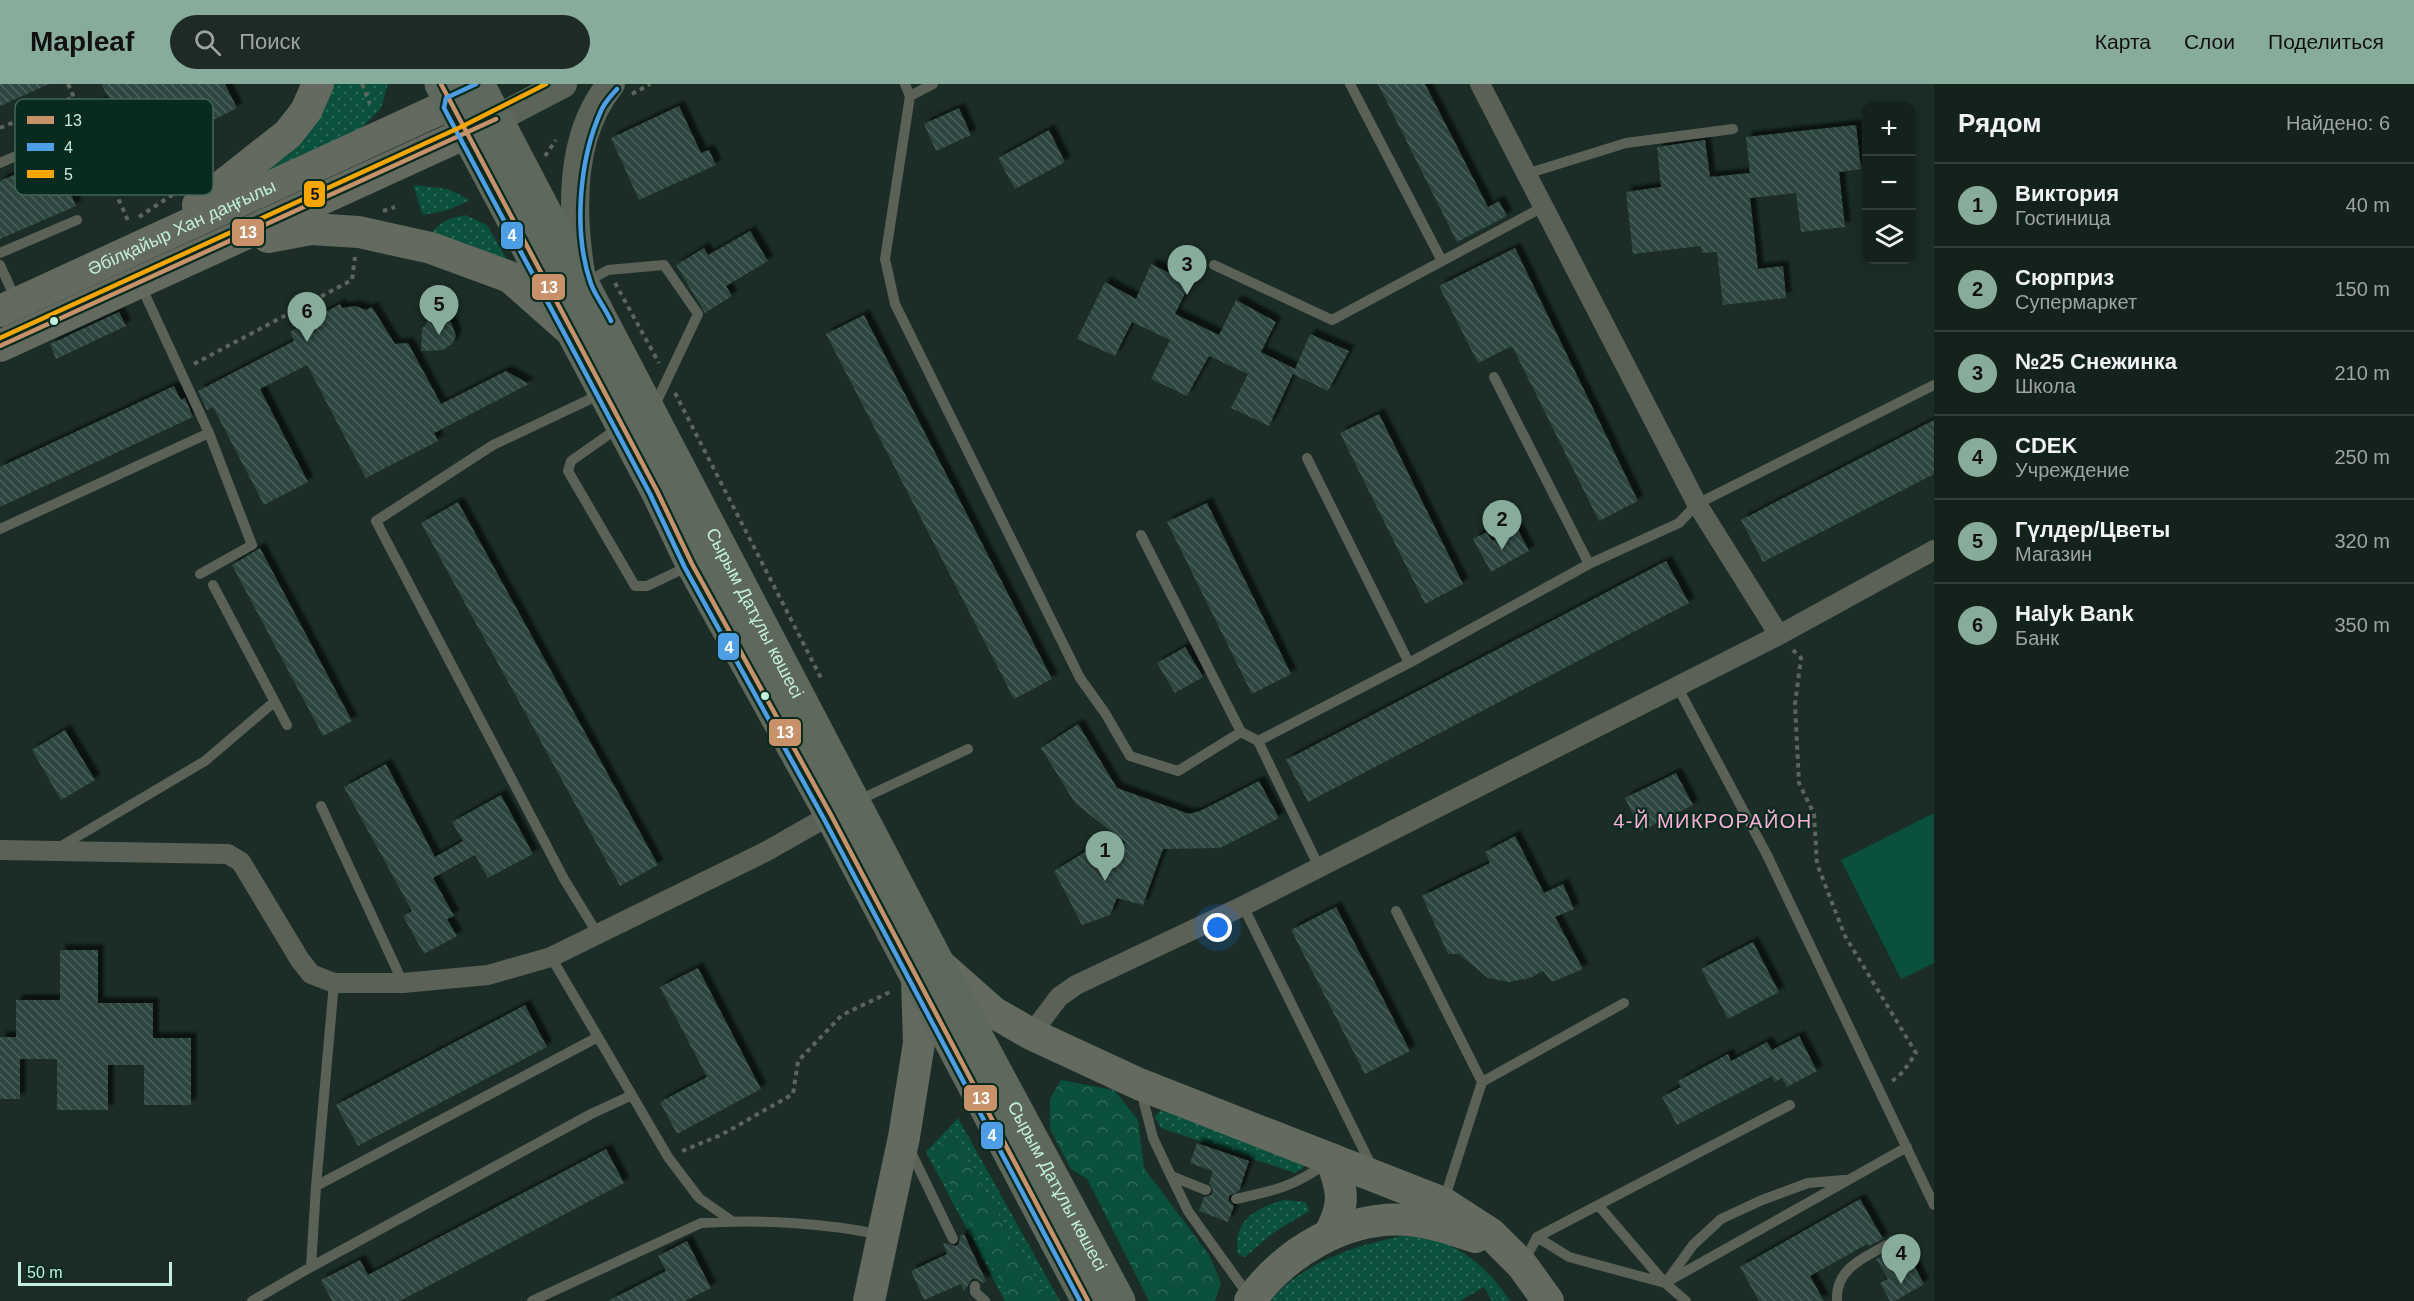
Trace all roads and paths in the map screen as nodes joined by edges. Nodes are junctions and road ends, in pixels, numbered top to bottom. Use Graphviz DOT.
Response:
graph roads {
  1 [pos="68,84"];
  2 [pos="318,84"];
  3 [pos="362,84"];
  4 [pos="563,84"];
  5 [pos="611,84"];
  6 [pos="905,84"];
  7 [pos="933,84"];
  8 [pos="1350,84"];
  9 [pos="1480,84"];
  10 [pos="484,86"];
  11 [pos="446,94"];
  12 [pos="910,96"];
  13 [pos="74,97"];
  14 [pos="69,99"];
  15 [pos="370,104"];
  16 [pos="496,119"];
  17 [pos="15,122"];
  18 [pos="0,128"];
  19 [pos="1733,129"];
  20 [pos="466,133"];
  21 [pos="15,155"];
  22 [pos="544,156"];
  23 [pos="0,162"];
  24 [pos="549,165"];
  25 [pos="1527,174"];
  26 [pos="117,195"];
  27 [pos="171,195"];
  28 [pos="395,207"];
  29 [pos="1544,207"];
  30 [pos="77,220"];
  31 [pos="129,223"];
  32 [pos="359,232"];
  33 [pos="120,241"];
  34 [pos="220,246"];
  35 [pos="0,253"];
  36 [pos="1442,261"];
  37 [pos="0,265"];
  38 [pos="1214,265"];
  39 [pos="595,277"];
  40 [pos="139,283"];
  41 [pos="9,307"];
  42 [pos="571,332"];
  43 [pos="0,346"];
  44 [pos="180,371"];
  45 [pos="667,376"];
  46 [pos="1494,377"];
  47 [pos="1934,385"];
  48 [pos="604,393"];
  49 [pos="651,413"];
  50 [pos="621,426"];
  51 [pos="208,433"];
  52 [pos="1307,458"];
  53 [pos="1697,504"];
  54 [pos="0,529"];
  55 [pos="1141,535"];
  56 [pos="1934,550"];
  57 [pos="692,564"];
  58 [pos="1589,564"];
  59 [pos="200,574"];
  60 [pos="213,585"];
  61 [pos="1779,635"];
  62 [pos="1409,663"];
  63 [pos="825,685"];
  64 [pos="1677,686"];
  65 [pos="274,702"];
  66 [pos="287,725"];
  67 [pos="1241,732"];
  68 [pos="1257,741"];
  69 [pos="968,749"];
  70 [pos="321,806"];
  71 [pos="843,808"];
  72 [pos="0,850"];
  73 [pos="56,850"];
  74 [pos="1319,867"];
  75 [pos="1243,906"];
  76 [pos="1396,911"];
  77 [pos="597,933"];
  78 [pos="551,957"];
  79 [pos="929,972"];
  80 [pos="334,983"];
  81 [pos="403,983"];
  82 [pos="1624,1003"];
  83 [pos="1031,1034"];
  84 [pos="598,1037"];
  85 [pos="1482,1082"];
  86 [pos="1140,1084"];
  87 [pos="1881,1091"];
  88 [pos="630,1096"];
  89 [pos="1790,1105"];
  90 [pos="904,1137"];
  91 [pos="1907,1148"];
  92 [pos="668,1157"];
  93 [pos="1331,1159"];
  94 [pos="1171,1176"];
  95 [pos="1376,1177"];
  96 [pos="1847,1180"];
  97 [pos="316,1186"];
  98 [pos="1206,1190"];
  99 [pos="1236,1199"];
  100 [pos="1443,1203"];
  101 [pos="1934,1205"];
  102 [pos="1599,1206"];
  103 [pos="732,1221"];
  104 [pos="1329,1235"];
  105 [pos="884,1236"];
  106 [pos="1537,1237"];
  107 [pos="953,1239"];
  108 [pos="1887,1245"];
  109 [pos="1522,1265"];
  110 [pos="311,1267"];
  111 [pos="1665,1283"];
  112 [pos="973,1293"];
  113 [pos="1250,1300"];
  114 [pos="252,1301"];
  115 [pos="532,1301"];
  116 [pos="869,1301"];
  117 [pos="985,1301"];
  118 [pos="1088,1301"];
  119 [pos="1119,1301"];
  120 [pos="1548,1301"];
  121 [pos="1686,1301"];
  122 [pos="1837,1301"];
  1 -- 13 [label="path"];
  2 -- 33 [label="main road"];
  3 -- 15 [label="path"];
  4 -- 16 [label="main road, Әбілқайыр Хан даңғылы"];
  5 -- 39 [label="main road"];
  6 -- 12 [label="lane"];
  7 -- 12 [label="lane"];
  8 -- 36 [label="lane"];
  9 -- 25 [label="street"];
  10 -- 11 [label="main road, Әбілқайыр Хан даңғылы"];
  10 -- 16 [label="highway, Сырым Датұлы көшесі"];
  11 -- 20 [label="highway, Сырым Датұлы көшесі"];
  11 -- 33 [label="main road, Әбілқайыр Хан даңғылы"];
  12 -- 67 [label="lane"];
  13 -- 14 [label="path"];
  16 -- 20 [label="main road, Әбілқайыр Хан даңғылы"];
  16 -- 39 [label="highway, Сырым Датұлы көшесі"];
  17 -- 18 [label="path"];
  19 -- 25 [label="lane"];
  20 -- 34 [label="main road, Әбілқайыр Хан даңғылы"];
  20 -- 42 [label="highway, Сырым Датұлы көшесі"];
  21 -- 23 [label="lane"];
  22 -- 24 [label="path"];
  25 -- 29 [label="street"];
  26 -- 31 [label="path"];
  27 -- 31 [label="path"];
  28 -- 32 [label="path"];
  29 -- 36 [label="lane"];
  29 -- 53 [label="street"];
  30 -- 35 [label="lane"];
  31 -- 33 [label="path"];
  32 -- 34 [label="main road"];
  32 -- 42 [label="main road"];
  32 -- 44 [label="path"];
  33 -- 41 [label="main road, Әбілқайыр Хан даңғылы"];
  34 -- 40 [label="main road, Әбілқайыр Хан даңғылы"];
  36 -- 38 [label="lane"];
  37 -- 41 [label="lane"];
  39 -- 45 [label="path"];
  39 -- 45 [label="lane"];
  39 -- 49 [label="highway, Сырым Датұлы көшесі"];
  40 -- 43 [label="main road, Әбілқайыр Хан даңғылы"];
  40 -- 44 [label="lane"];
  42 -- 48 [label="highway, Сырым Датұлы көшесі"];
  44 -- 51 [label="lane"];
  45 -- 49 [label="lane"];
  45 -- 63 [label="path"];
  46 -- 58 [label="lane"];
  47 -- 53 [label="lane"];
  48 -- 50 [label="highway, Сырым Датұлы көшесі"];
  48 -- 77 [label="lane"];
  49 -- 71 [label="highway, Сырым Датұлы көшесі"];
  50 -- 57 [label="highway, Сырым Датұлы көшесі"];
  50 -- 57 [label="lane"];
  51 -- 54 [label="lane"];
  51 -- 59 [label="lane"];
  52 -- 62 [label="lane"];
  53 -- 58 [label="lane"];
  53 -- 61 [label="street"];
  55 -- 67 [label="lane"];
  56 -- 61 [label="street"];
  57 -- 71 [label="highway, Сырым Датұлы көшесі"];
  58 -- 62 [label="lane"];
  60 -- 65 [label="lane"];
  61 -- 64 [label="street"];
  61 -- 87 [label="path"];
  62 -- 68 [label="lane"];
  64 -- 74 [label="street"];
  64 -- 87 [label="lane"];
  65 -- 66 [label="lane"];
  65 -- 73 [label="lane"];
  67 -- 68 [label="lane"];
  68 -- 74 [label="lane"];
  69 -- 71 [label="lane"];
  70 -- 81 [label="lane"];
  71 -- 77 [label="street"];
  71 -- 79 [label="highway, Сырым Датұлы көшесі"];
  72 -- 73 [label="street"];
  73 -- 80 [label="street"];
  74 -- 75 [label="street"];
  75 -- 83 [label="street"];
  75 -- 95 [label="lane"];
  76 -- 85 [label="lane"];
  77 -- 78 [label="street"];
  78 -- 81 [label="street"];
  78 -- 84 [label="lane"];
  79 -- 83 [label="main road"];
  79 -- 90 [label="main road"];
  79 -- 92 [label="path"];
  79 -- 118 [label="highway, Сырым Датұлы көшесі"];
  79 -- 119 [label="highway, Сырым Датұлы көшесі"];
  80 -- 81 [label="street"];
  80 -- 97 [label="lane"];
  82 -- 85 [label="lane"];
  83 -- 86 [label="main road"];
  84 -- 88 [label="lane"];
  84 -- 97 [label="lane"];
  85 -- 100 [label="lane"];
  86 -- 93 [label="main road"];
  86 -- 94 [label="lane"];
  87 -- 91 [label="lane"];
  88 -- 92 [label="lane"];
  88 -- 110 [label="lane"];
  89 -- 102 [label="lane"];
  90 -- 105 [label="main road"];
  90 -- 107 [label="lane"];
  91 -- 96 [label="lane"];
  91 -- 101 [label="lane"];
  92 -- 103 [label="lane"];
  93 -- 95 [label="main road"];
  93 -- 99 [label="lane"];
  93 -- 104 [label="main road"];
  94 -- 98 [label="lane"];
  94 -- 113 [label="lane"];
  95 -- 100 [label="main road"];
  96 -- 111 [label="lane"];
  96 -- 111 [label="lane"];
  97 -- 110 [label="lane"];
  100 -- 109 [label="main road"];
  102 -- 106 [label="lane"];
  102 -- 111 [label="lane"];
  103 -- 105 [label="lane"];
  103 -- 115 [label="lane"];
  104 -- 109 [label="main road"];
  104 -- 113 [label="main road"];
  105 -- 116 [label="main road"];
  106 -- 109 [label="lane"];
  106 -- 111 [label="lane"];
  108 -- 122 [label="lane"];
  109 -- 120 [label="main road"];
  110 -- 114 [label="lane"];
  111 -- 121 [label="lane"];
  112 -- 117 [label="lane"];
}
